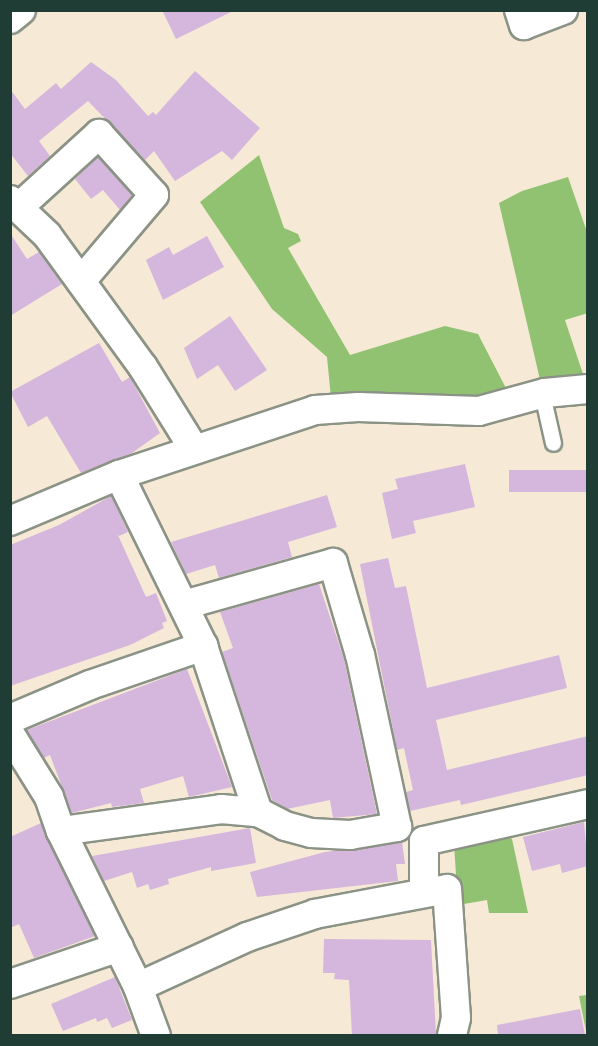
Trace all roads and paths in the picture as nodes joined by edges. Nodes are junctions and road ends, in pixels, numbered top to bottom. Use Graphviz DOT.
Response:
graph roads {
  1 [pos="21,10"];
  2 [pos="519,10"];
  3 [pos="563,10"];
  4 [pos="10,18"];
  5 [pos="14,204"];
  6 [pos="81,281"];
  7 [pos="588,389"];
  8 [pos="542,394"];
  9 [pos="553,443"];
  10 [pos="194,449"];
  11 [pos="119,475"];
  12 [pos="10,521"];
  13 [pos="184,605"];
  14 [pos="203,646"];
  15 [pos="10,719"];
  16 [pos="10,735"];
  17 [pos="588,804"];
  18 [pos="258,812"];
  19 [pos="61,831"];
  20 [pos="423,892"];
  21 [pos="119,947"];
  22 [pos="10,984"];
  23 [pos="138,987"];
  24 [pos="156,1035"];
  25 [pos="452,1035"];
  1 -- 4 [label="street"];
  2 -- 3 [label="street"];
  5 -- 6 [label="street"];
  5 -- 6 [label="street"];
  6 -- 10 [label="street"];
  7 -- 8 [label="street"];
  8 -- 9 [label="lane"];
  8 -- 10 [label="street"];
  10 -- 11 [label="street"];
  11 -- 12 [label="street"];
  11 -- 13 [label="street"];
  13 -- 14 [label="street"];
  13 -- 18 [label="street"];
  14 -- 15 [label="street"];
  14 -- 18 [label="street"];
  16 -- 19 [label="street"];
  17 -- 20 [label="street"];
  18 -- 19 [label="street"];
  19 -- 21 [label="street"];
  20 -- 23 [label="street"];
  20 -- 25 [label="street"];
  21 -- 22 [label="street"];
  21 -- 23 [label="street"];
  23 -- 24 [label="street"];
}
